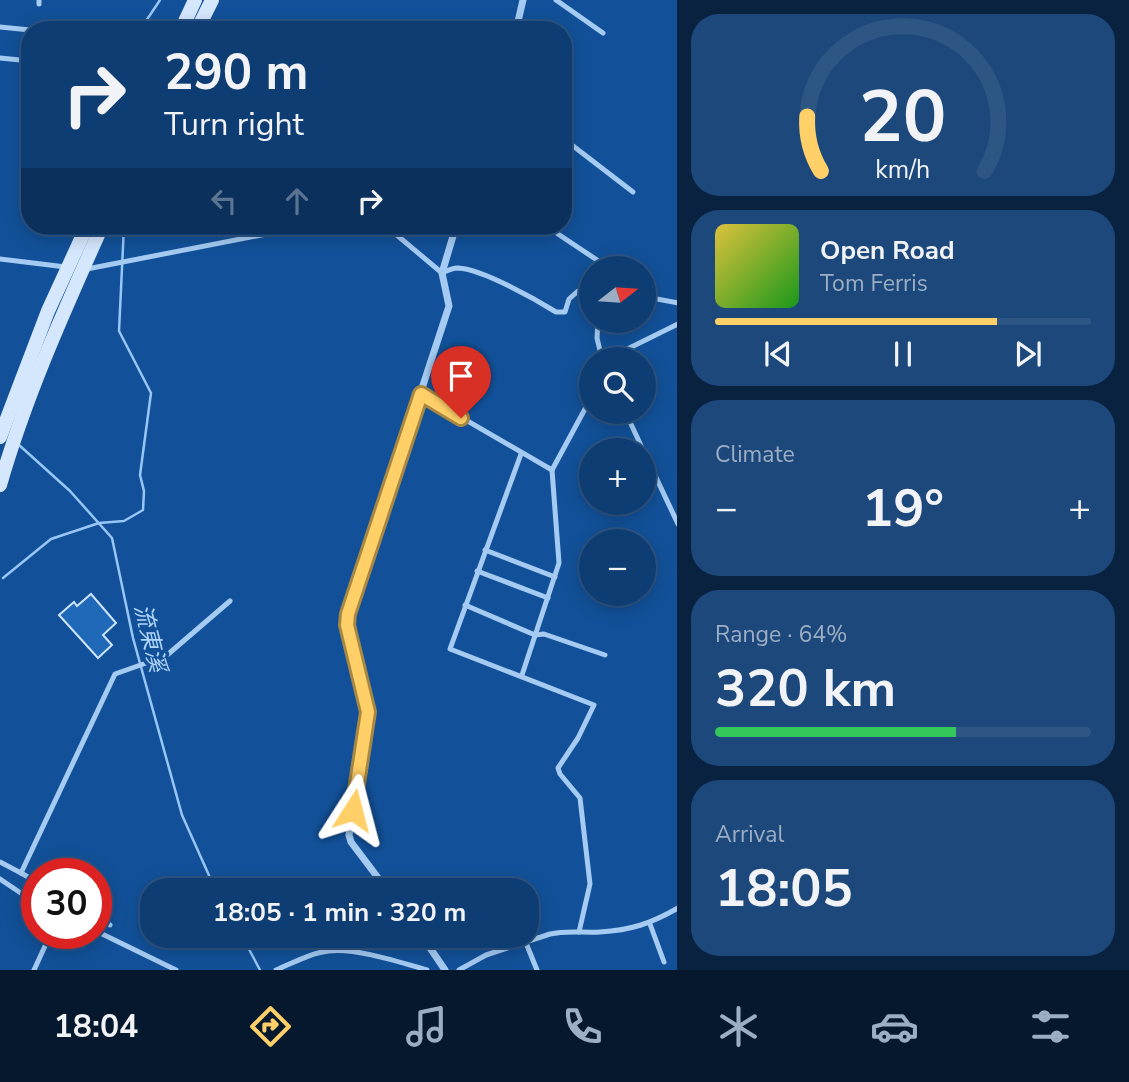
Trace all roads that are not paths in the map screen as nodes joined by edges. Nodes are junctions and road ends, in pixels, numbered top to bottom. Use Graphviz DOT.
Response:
graph roads {
  1 [pos="195,0"];
  2 [pos="523,0"];
  3 [pos="556,0"];
  4 [pos="211,1"];
  5 [pos="185,21"];
  6 [pos="201,21"];
  7 [pos="518,21"];
  8 [pos="0,27"];
  9 [pos="21,29"];
  10 [pos="603,33"];
  11 [pos="0,58"];
  12 [pos="21,60"];
  13 [pos="572,145"];
  14 [pos="633,192"];
  15 [pos="82,235"];
  16 [pos="98,235"];
  17 [pos="262,235"];
  18 [pos="397,235"];
  19 [pos="453,235"];
  20 [pos="560,235"];
  21 [pos="591,256"];
  22 [pos="0,259"];
  23 [pos="66,267"];
  24 [pos="82,269"];
  25 [pos="442,273"];
  26 [pos="579,292"];
  27 [pos="656,298"];
  28 [pos="677,303"];
  29 [pos="677,324"];
  30 [pos="629,347"];
  31 [pos="421,394"];
  32 [pos="15,415"];
  33 [pos="579,420"];
  34 [pos="0,437"];
  35 [pos="521,454"];
  36 [pos="552,470"];
  37 [pos="656,478"];
  38 [pos="0,485"];
  39 [pos="677,524"];
  40 [pos="485,550"];
  41 [pos="477,571"];
  42 [pos="555,577"];
  43 [pos="548,598"];
  44 [pos="230,601"];
  45 [pos="465,605"];
  46 [pos="535,635"];
  47 [pos="605,656"];
  48 [pos="522,675"];
  49 [pos="28,858"];
  50 [pos="0,862"];
  51 [pos="21,873"];
  52 [pos="377,878"];
  53 [pos="0,880"];
  54 [pos="21,894"];
  55 [pos="677,908"];
  56 [pos="650,924"];
  57 [pos="579,932"];
  58 [pos="112,939"];
  59 [pos="539,939"];
  60 [pos="430,948"];
  61 [pos="509,948"];
  62 [pos="528,948"];
  63 [pos="44,949"];
  64 [pos="664,962"];
  65 [pos="34,970"];
  66 [pos="176,970"];
  67 [pos="276,970"];
  68 [pos="427,970"];
  69 [pos="445,970"];
  70 [pos="459,970"];
  71 [pos="537,970"];
  1 -- 5 [label="main road"];
  2 -- 7 [label="street"];
  3 -- 10 [label="lane"];
  4 -- 6 [label="main road"];
  8 -- 9 [label="lane"];
  11 -- 12 [label="lane"];
  13 -- 14 [label="lane"];
  15 -- 23 [label="main road"];
  16 -- 24 [label="main road"];
  17 -- 24 [label="lane"];
  18 -- 25 [label="lane"];
  19 -- 25 [label="street"];
  20 -- 21 [label="lane"];
  22 -- 23 [label="lane"];
  23 -- 24 [label="lane"];
  23 -- 32 [label="main road"];
  24 -- 32 [label="main road"];
  25 -- 26 [label="lane"];
  25 -- 31 [label="street"];
  27 -- 28 [label="lane"];
  29 -- 30 [label="lane"];
  31 -- 35 [label="lane"];
  31 -- 52 [label="street"];
  32 -- 34 [label="main road"];
  32 -- 38 [label="main road"];
  33 -- 36 [label="lane"];
  35 -- 36 [label="lane"];
  35 -- 40 [label="lane"];
  36 -- 42 [label="lane"];
  37 -- 39 [label="lane"];
  40 -- 41 [label="lane"];
  40 -- 42 [label="lane"];
  41 -- 43 [label="lane"];
  41 -- 45 [label="lane"];
  42 -- 43 [label="lane"];
  43 -- 46 [label="lane"];
  44 -- 49 [label="lane"];
  45 -- 46 [label="lane"];
  45 -- 48 [label="lane"];
  46 -- 47 [label="lane"];
  46 -- 48 [label="lane"];
  48 -- 57 [label="lane"];
  50 -- 51 [label="lane"];
  53 -- 54 [label="lane"];
  55 -- 56 [label="lane"];
  56 -- 57 [label="lane"];
  56 -- 64 [label="lane"];
  57 -- 59 [label="lane"];
  58 -- 66 [label="lane"];
  60 -- 69 [label="street"];
  61 -- 70 [label="lane"];
  62 -- 71 [label="lane"];
  63 -- 65 [label="lane"];
  67 -- 68 [label="lane"];
}
